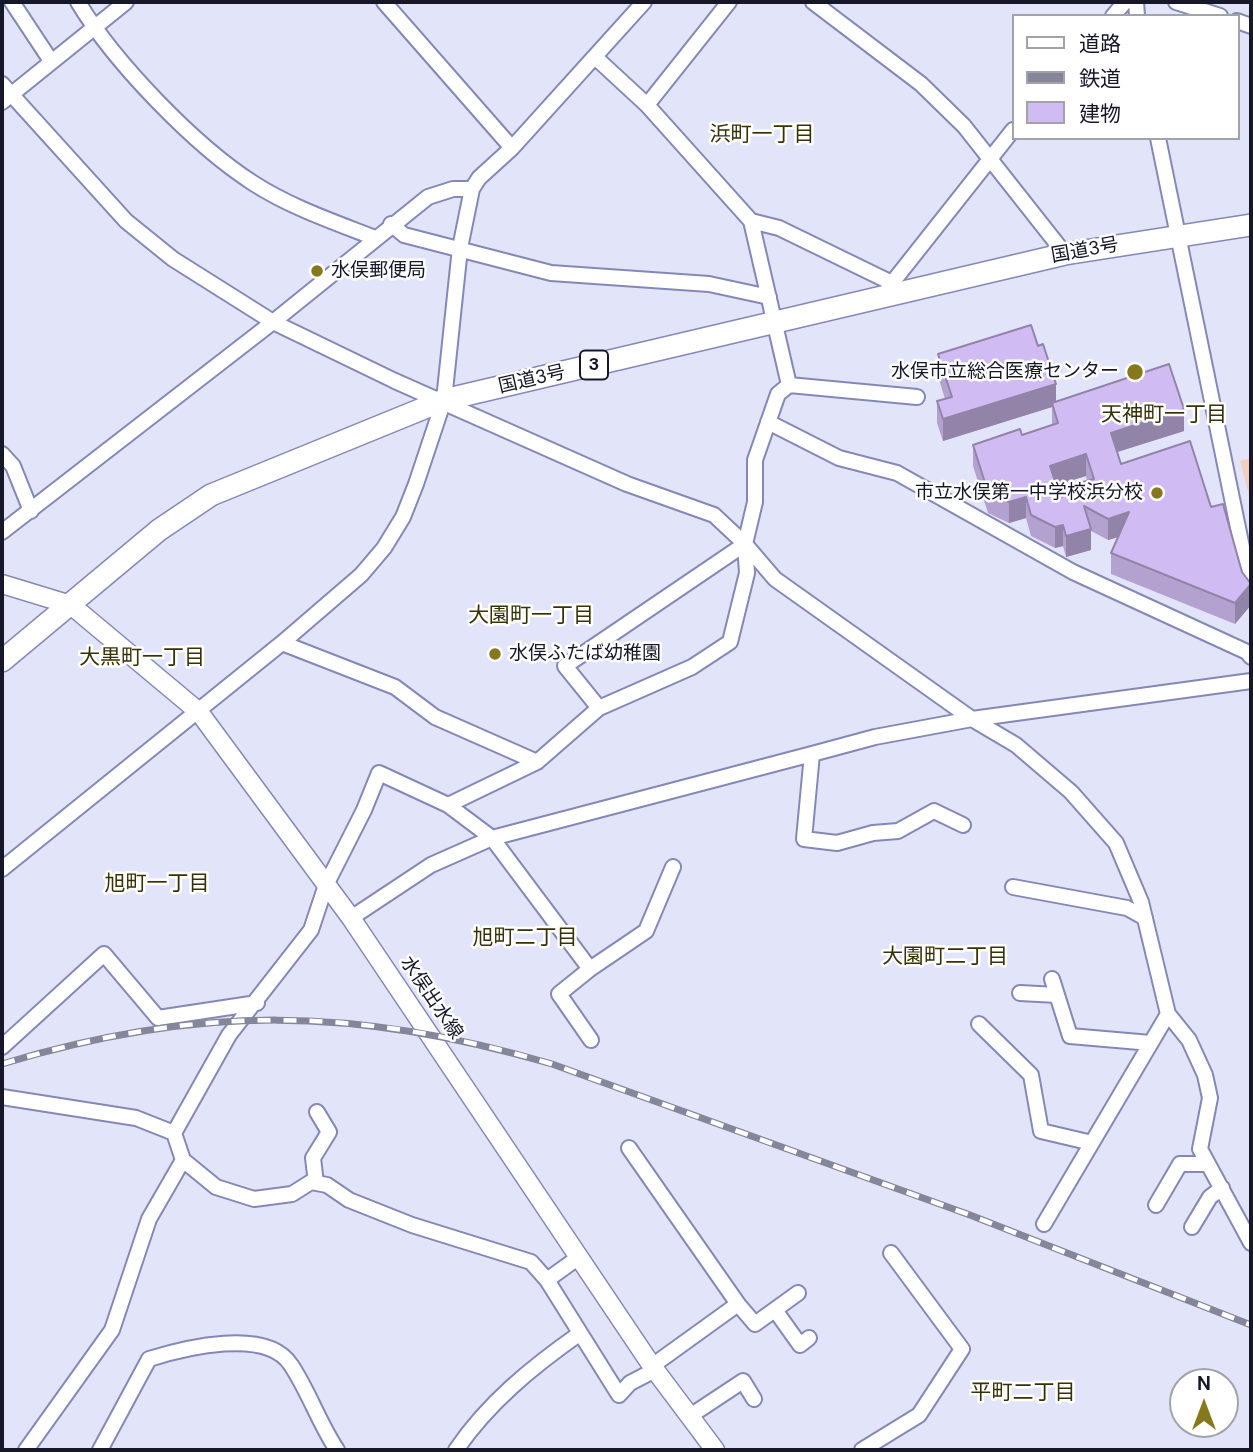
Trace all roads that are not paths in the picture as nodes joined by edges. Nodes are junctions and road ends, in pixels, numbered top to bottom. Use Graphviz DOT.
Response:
graph roads {
  1 [pos="12,2"];
  2 [pos="78,2"];
  3 [pos="125,2"];
  4 [pos="384,2"];
  5 [pos="644,2"];
  6 [pos="729,2"];
  7 [pos="813,2"];
  8 [pos="1176,2"];
  9 [pos="1214,14"];
  10 [pos="93,27"];
  11 [pos="595,57"];
  12 [pos="51,61"];
  13 [pos="5,93"];
  14 [pos="647,105"];
  15 [pos="1012,131"];
  16 [pos="1158,140"];
  17 [pos="512,148"];
  18 [pos="991,156"];
  19 [pos="472,189"];
  20 [pos="751,221"];
  21 [pos="391,224"];
  22 [pos="1251,225"];
  23 [pos="1178,235"];
  24 [pos="375,238"];
  25 [pos="460,248"];
  26 [pos="1065,254"];
  27 [pos="895,287"];
  28 [pos="769,297"];
  29 [pos="273,322"];
  30 [pos="775,323"];
  31 [pos="789,384"];
  32 [pos="917,397"];
  33 [pos="444,400"];
  34 [pos="768,422"];
  35 [pos="2,454"];
  36 [pos="31,511"];
  37 [pos="2,532"];
  38 [pos="745,544"];
  39 [pos="2,584"];
  40 [pos="1251,591"];
  41 [pos="71,605"];
  42 [pos="282,643"];
  43 [pos="1251,657"];
  44 [pos="2,661"];
  45 [pos="1251,681"];
  46 [pos="599,708"];
  47 [pos="199,712"];
  48 [pos="972,719"];
  49 [pos="812,754"];
  50 [pos="537,762"];
  51 [pos="449,805"];
  52 [pos="963,825"];
  53 [pos="492,838"];
  54 [pos="673,867"];
  55 [pos="2,869"];
  56 [pos="326,884"];
  57 [pos="1013,887"];
  58 [pos="351,918"];
  59 [pos="1144,918"];
  60 [pos="590,969"];
  61 [pos="1052,979"];
  62 [pos="1020,993"];
  63 [pos="1057,995"];
  64 [pos="257,1003"];
  65 [pos="1168,1014"];
  66 [pos="979,1024"];
  67 [pos="592,1040"];
  68 [pos="1151,1043"];
  69 [pos="2,1047"];
  70 [pos="2,1097"];
  71 [pos="317,1112"];
  72 [pos="174,1133"];
  73 [pos="1092,1143"];
  74 [pos="629,1148"];
  75 [pos="183,1160"];
  76 [pos="1208,1164"];
  77 [pos="316,1183"];
  78 [pos="1222,1188"];
  79 [pos="1156,1205"];
  80 [pos="1044,1224"];
  81 [pos="1192,1227"];
  82 [pos="1251,1243"];
  83 [pos="891,1253"];
  84 [pos="579,1257"];
  85 [pos="547,1280"];
  86 [pos="798,1293"];
  87 [pos="738,1304"];
  88 [pos="775,1310"];
  89 [pos="579,1334"];
  90 [pos="800,1345"];
  91 [pos="654,1368"];
  92 [pos="754,1399"];
  93 [pos="690,1416"];
  94 [pos="26,1450"];
  95 [pos="100,1450"];
  96 [pos="337,1450"];
  97 [pos="456,1450"];
  98 [pos="716,1450"];
  99 [pos="862,1450"];
  1 -- 12 [label="street"];
  2 -- 10 [label="street"];
  3 -- 10 [label="street"];
  4 -- 17 [label="street"];
  5 -- 11 [label="street"];
  6 -- 14 [label="street"];
  7 -- 18 [label="street"];
  8 -- 9 [label="street"];
  10 -- 12 [label="street"];
  10 -- 24 [label="street"];
  11 -- 14 [label="street"];
  11 -- 17 [label="street"];
  12 -- 13 [label="street"];
  13 -- 29 [label="street"];
  14 -- 20 [label="street"];
  15 -- 18 [label="street"];
  16 -- 23 [label="street"];
  17 -- 19 [label="street"];
  18 -- 26 [label="street"];
  18 -- 27 [label="street"];
  19 -- 21 [label="street"];
  19 -- 25 [label="street"];
  20 -- 27 [label="street"];
  20 -- 28 [label="street"];
  21 -- 24 [label="street"];
  21 -- 25 [label="street"];
  22 -- 23 [label="highway, 国道3号 / 3"];
  23 -- 26 [label="highway, 国道3号 / 3"];
  23 -- 40 [label="street"];
  24 -- 29 [label="street"];
  25 -- 28 [label="street"];
  25 -- 33 [label="street"];
  26 -- 27 [label="highway, 国道3号 / 3"];
  27 -- 30 [label="highway, 国道3号 / 3"];
  28 -- 30 [label="street"];
  29 -- 33 [label="street"];
  29 -- 36 [label="street"];
  30 -- 31 [label="street"];
  30 -- 33 [label="highway, 国道3号 / 3"];
  31 -- 32 [label="street"];
  31 -- 34 [label="street"];
  33 -- 38 [label="street"];
  33 -- 41 [label="highway, 国道3号 / 3"];
  33 -- 42 [label="street"];
  34 -- 38 [label="street"];
  34 -- 43 [label="street"];
  35 -- 36 [label="street"];
  36 -- 37 [label="street"];
  38 -- 46 [label="street"];
  38 -- 46 [label="street"];
  38 -- 48 [label="street"];
  39 -- 41 [label="main road"];
  41 -- 44 [label="highway, 国道3号 / 3"];
  41 -- 47 [label="main road, 水俣出水線"];
  42 -- 47 [label="street"];
  42 -- 50 [label="street"];
  45 -- 48 [label="street"];
  46 -- 50 [label="street"];
  47 -- 55 [label="street"];
  47 -- 56 [label="main road, 水俣出水線"];
  48 -- 49 [label="street"];
  48 -- 59 [label="street"];
  49 -- 52 [label="street"];
  49 -- 53 [label="street"];
  50 -- 51 [label="street"];
  51 -- 53 [label="street"];
  51 -- 56 [label="street"];
  53 -- 58 [label="street"];
  53 -- 60 [label="street"];
  54 -- 60 [label="street"];
  56 -- 58 [label="main road, 水俣出水線"];
  56 -- 64 [label="street"];
  57 -- 59 [label="street"];
  58 -- 84 [label="main road, 水俣出水線"];
  59 -- 65 [label="street"];
  60 -- 67 [label="street"];
  61 -- 63 [label="street"];
  62 -- 63 [label="street"];
  63 -- 68 [label="street"];
  64 -- 69 [label="street"];
  64 -- 72 [label="street"];
  65 -- 68 [label="street"];
  65 -- 76 [label="street"];
  66 -- 73 [label="street"];
  68 -- 73 [label="street"];
  70 -- 72 [label="street"];
  71 -- 77 [label="street"];
  72 -- 75 [label="street"];
  73 -- 80 [label="street"];
  74 -- 87 [label="street"];
  75 -- 77 [label="street"];
  75 -- 94 [label="street"];
  76 -- 78 [label="street"];
  76 -- 79 [label="street"];
  77 -- 85 [label="street"];
  78 -- 81 [label="street"];
  78 -- 82 [label="street"];
  83 -- 99 [label="street"];
  84 -- 85 [label="street"];
  84 -- 91 [label="main road, 水俣出水線"];
  85 -- 89 [label="street"];
  86 -- 88 [label="street"];
  87 -- 88 [label="street"];
  87 -- 91 [label="street"];
  88 -- 90 [label="street"];
  89 -- 91 [label="street"];
  89 -- 97 [label="street"];
  91 -- 93 [label="main road, 水俣出水線"];
  92 -- 93 [label="street"];
  93 -- 98 [label="main road, 水俣出水線"];
  95 -- 96 [label="street"];
}
